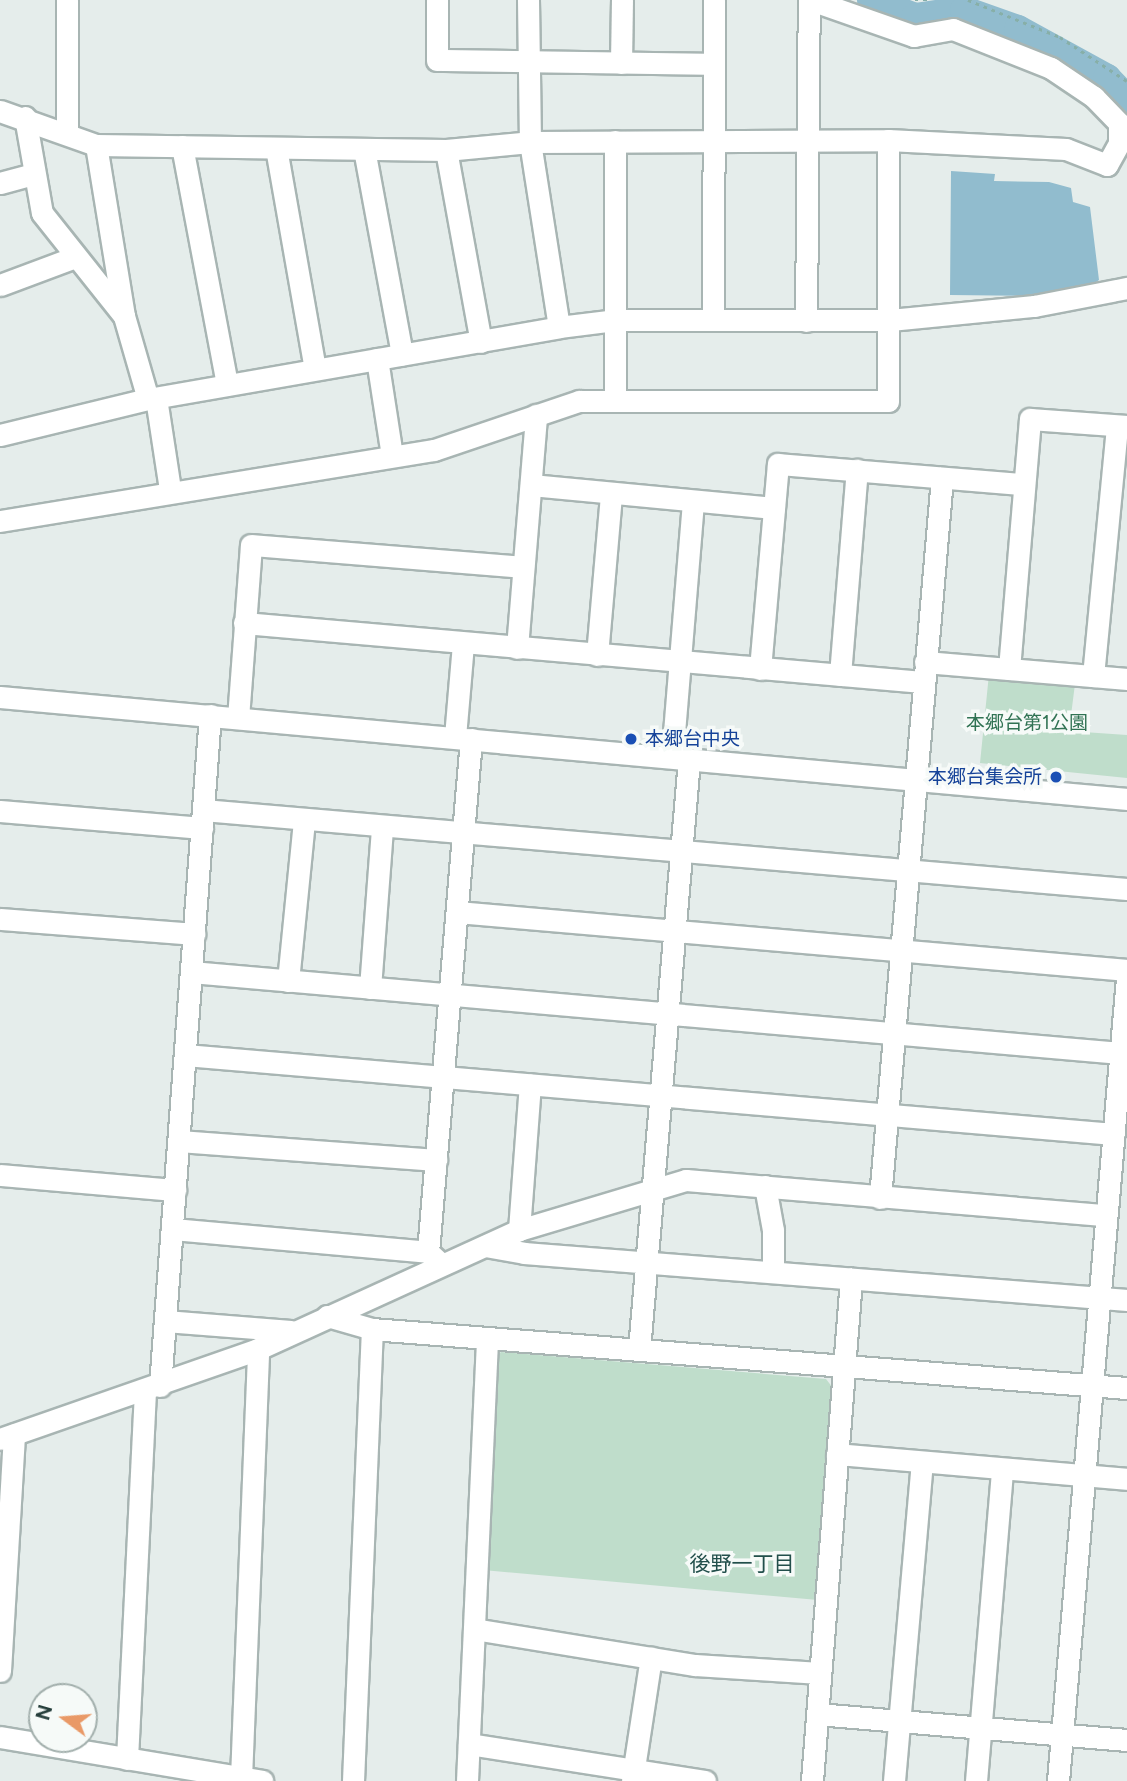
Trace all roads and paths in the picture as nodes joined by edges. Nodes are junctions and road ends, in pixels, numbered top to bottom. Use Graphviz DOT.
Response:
graph roads {
  1 [pos="67,0"];
  2 [pos="437,0"];
  3 [pos="528,0"];
  4 [pos="622,0"];
  5 [pos="714,0"];
  6 [pos="810,0"];
  7 [pos="915,0"];
  8 [pos="932,0"];
  9 [pos="968,0"];
  10 [pos="527,63"];
  11 [pos="621,63"];
  12 [pos="712,64"];
  13 [pos="1127,81"];
  14 [pos="0,111"];
  15 [pos="25,117"];
  16 [pos="67,132"];
  17 [pos="712,140"];
  18 [pos="888,140"];
  19 [pos="615,141"];
  20 [pos="807,141"];
  21 [pos="530,142"];
  22 [pos="96,145"];
  23 [pos="182,146"];
  24 [pos="276,148"];
  25 [pos="364,149"];
  26 [pos="446,150"];
  27 [pos="33,174"];
  28 [pos="0,183"];
  29 [pos="75,257"];
  30 [pos="0,285"];
  31 [pos="1127,288"];
  32 [pos="124,316"];
  33 [pos="615,320"];
  34 [pos="713,320"];
  35 [pos="890,320"];
  36 [pos="806,321"];
  37 [pos="559,327"];
  38 [pos="481,342"];
  39 [pos="402,355"];
  40 [pos="377,359"];
  41 [pos="315,369"];
  42 [pos="227,386"];
  43 [pos="152,399"];
  44 [pos="615,400"];
  45 [pos="536,415"];
  46 [pos="1122,426"];
  47 [pos="0,435"];
  48 [pos="392,456"];
  49 [pos="857,470"];
  50 [pos="942,478"];
  51 [pos="1022,484"];
  52 [pos="531,485"];
  53 [pos="170,490"];
  54 [pos="611,494"];
  55 [pos="693,502"];
  56 [pos="774,508"];
  57 [pos="0,521"];
  58 [pos="523,567"];
  59 [pos="244,623"];
  60 [pos="463,645"];
  61 [pos="517,648"];
  62 [pos="597,655"];
  63 [pos="679,663"];
  64 [pos="760,669"];
  65 [pos="1009,669"];
  66 [pos="923,672"];
  67 [pos="840,676"];
  68 [pos="1093,676"];
  69 [pos="1127,679"];
  70 [pos="0,697"];
  71 [pos="210,715"];
  72 [pos="238,718"];
  73 [pos="463,738"];
  74 [pos="681,758"];
  75 [pos="915,778"];
  76 [pos="1127,799"];
  77 [pos="0,811"];
  78 [pos="202,819"];
  79 [pos="304,820"];
  80 [pos="382,827"];
  81 [pos="465,833"];
  82 [pos="681,852"];
  83 [pos="908,870"];
  84 [pos="1127,889"];
  85 [pos="457,912"];
  86 [pos="0,919"];
  87 [pos="674,931"];
  88 [pos="194,934"];
  89 [pos="901,951"];
  90 [pos="1127,970"];
  91 [pos="191,972"];
  92 [pos="1127,978"];
  93 [pos="288,981"];
  94 [pos="370,988"];
  95 [pos="450,995"];
  96 [pos="667,1014"];
  97 [pos="894,1033"];
  98 [pos="1120,1053"];
  99 [pos="185,1055"];
  100 [pos="444,1077"];
  101 [pos="530,1084"];
  102 [pos="660,1093"];
  103 [pos="887,1115"];
  104 [pos="1114,1133"];
  105 [pos="179,1141"];
  106 [pos="436,1160"];
  107 [pos="0,1175"];
  108 [pos="765,1186"];
  109 [pos="175,1190"];
  110 [pos="651,1190"];
  111 [pos="880,1198"];
  112 [pos="1105,1215"];
  113 [pos="172,1230"];
  114 [pos="519,1230"];
  115 [pos="485,1246"];
  116 [pos="435,1258"];
  117 [pos="646,1263"];
  118 [pos="773,1272"];
  119 [pos="851,1279"];
  120 [pos="1099,1298"];
  121 [pos="1127,1300"];
  122 [pos="327,1316"];
  123 [pos="165,1321"];
  124 [pos="372,1329"];
  125 [pos="292,1331"];
  126 [pos="487,1339"];
  127 [pos="258,1349"];
  128 [pos="639,1349"];
  129 [pos="844,1365"];
  130 [pos="1090,1385"];
  131 [pos="1127,1388"];
  132 [pos="153,1389"];
  133 [pos="7,1437"];
  134 [pos="837,1454"];
  135 [pos="922,1462"];
  136 [pos="1002,1469"];
  137 [pos="1083,1476"];
  138 [pos="1127,1479"];
  139 [pos="474,1629"];
  140 [pos="651,1657"];
  141 [pos="0,1671"];
  142 [pos="820,1673"];
  143 [pos="817,1714"];
  144 [pos="898,1721"];
  145 [pos="981,1728"];
  146 [pos="1062,1735"];
  147 [pos="0,1737"];
  148 [pos="1127,1740"];
  149 [pos="469,1744"];
  150 [pos="127,1759"];
  151 [pos="633,1775"];
  152 [pos="240,1778"];
  153 [pos="262,1781"];
  154 [pos="353,1781"];
  155 [pos="467,1781"];
  156 [pos="705,1781"];
  157 [pos="812,1781"];
  158 [pos="894,1781"];
  159 [pos="976,1781"];
  160 [pos="1058,1781"];
  1 -- 16 [label="street"];
  2 -- 10 [label="street"];
  3 -- 10 [label="street"];
  4 -- 11 [label="street"];
  5 -- 12 [label="street"];
  6 -- 18 [label="street"];
  6 -- 20 [label="street"];
  7 -- 8 [label="path"];
  9 -- 13 [label="path"];
  10 -- 11 [label="street"];
  10 -- 21 [label="street"];
  11 -- 12 [label="street"];
  12 -- 17 [label="street"];
  14 -- 15 [label="street"];
  15 -- 16 [label="street"];
  15 -- 27 [label="street"];
  16 -- 22 [label="street"];
  17 -- 19 [label="street"];
  17 -- 20 [label="street"];
  17 -- 34 [label="street"];
  18 -- 20 [label="street"];
  18 -- 35 [label="street"];
  19 -- 21 [label="street"];
  19 -- 33 [label="street"];
  20 -- 36 [label="street"];
  21 -- 26 [label="street"];
  21 -- 37 [label="street"];
  22 -- 23 [label="street"];
  22 -- 32 [label="street"];
  23 -- 24 [label="street"];
  23 -- 42 [label="street"];
  24 -- 25 [label="street"];
  24 -- 41 [label="street"];
  25 -- 26 [label="street"];
  25 -- 39 [label="street"];
  26 -- 38 [label="street"];
  27 -- 28 [label="street"];
  27 -- 29 [label="street"];
  29 -- 30 [label="street"];
  29 -- 32 [label="street"];
  31 -- 35 [label="street"];
  32 -- 43 [label="street"];
  33 -- 34 [label="street"];
  33 -- 37 [label="street"];
  33 -- 44 [label="street"];
  34 -- 36 [label="street"];
  35 -- 36 [label="street"];
  35 -- 44 [label="street"];
  37 -- 38 [label="street"];
  38 -- 39 [label="street"];
  39 -- 40 [label="street"];
  40 -- 41 [label="street"];
  40 -- 48 [label="street"];
  41 -- 42 [label="street"];
  42 -- 43 [label="street"];
  43 -- 47 [label="street"];
  43 -- 53 [label="street"];
  44 -- 45 [label="street"];
  45 -- 48 [label="street"];
  45 -- 52 [label="street"];
  46 -- 51 [label="street"];
  46 -- 68 [label="street"];
  48 -- 53 [label="street"];
  49 -- 50 [label="street"];
  49 -- 56 [label="street"];
  49 -- 67 [label="street"];
  50 -- 51 [label="street"];
  50 -- 66 [label="street"];
  51 -- 65 [label="street"];
  52 -- 54 [label="street"];
  52 -- 58 [label="street"];
  53 -- 57 [label="street"];
  54 -- 55 [label="street"];
  54 -- 62 [label="street"];
  55 -- 56 [label="street"];
  55 -- 63 [label="street"];
  56 -- 64 [label="street"];
  58 -- 59 [label="street"];
  58 -- 61 [label="street"];
  59 -- 60 [label="street"];
  59 -- 72 [label="street"];
  60 -- 61 [label="street"];
  60 -- 73 [label="street"];
  61 -- 62 [label="street"];
  62 -- 63 [label="street"];
  63 -- 64 [label="street"];
  63 -- 74 [label="street"];
  64 -- 67 [label="street"];
  65 -- 66 [label="street"];
  65 -- 68 [label="street"];
  66 -- 67 [label="street"];
  66 -- 75 [label="street"];
  68 -- 69 [label="street"];
  70 -- 71 [label="street"];
  71 -- 72 [label="street"];
  71 -- 78 [label="street"];
  72 -- 73 [label="street"];
  73 -- 74 [label="street"];
  73 -- 81 [label="street"];
  74 -- 75 [label="street"];
  74 -- 82 [label="street"];
  75 -- 76 [label="street"];
  75 -- 83 [label="street"];
  77 -- 78 [label="street"];
  78 -- 79 [label="street"];
  78 -- 88 [label="street"];
  79 -- 80 [label="street"];
  79 -- 93 [label="street"];
  80 -- 81 [label="street"];
  80 -- 94 [label="street"];
  81 -- 82 [label="street"];
  81 -- 85 [label="street"];
  82 -- 83 [label="street"];
  82 -- 87 [label="street"];
  83 -- 84 [label="street"];
  83 -- 89 [label="street"];
  85 -- 87 [label="street"];
  85 -- 95 [label="street"];
  86 -- 88 [label="street"];
  87 -- 89 [label="street"];
  87 -- 96 [label="street"];
  88 -- 91 [label="street"];
  89 -- 90 [label="street"];
  89 -- 97 [label="street"];
  91 -- 93 [label="street"];
  91 -- 99 [label="street"];
  92 -- 98 [label="street"];
  93 -- 94 [label="street"];
  94 -- 95 [label="street"];
  95 -- 96 [label="street"];
  95 -- 100 [label="street"];
  96 -- 97 [label="street"];
  96 -- 102 [label="street"];
  97 -- 98 [label="street"];
  97 -- 103 [label="street"];
  98 -- 104 [label="street"];
  99 -- 100 [label="street"];
  99 -- 105 [label="street"];
  100 -- 101 [label="street"];
  100 -- 106 [label="street"];
  101 -- 102 [label="street"];
  101 -- 114 [label="street"];
  102 -- 103 [label="street"];
  102 -- 110 [label="street"];
  103 -- 104 [label="street"];
  103 -- 111 [label="street"];
  104 -- 112 [label="street"];
  105 -- 106 [label="street"];
  105 -- 109 [label="street"];
  106 -- 116 [label="street"];
  107 -- 109 [label="street"];
  108 -- 110 [label="street"];
  108 -- 111 [label="street"];
  108 -- 118 [label="street"];
  109 -- 113 [label="street"];
  110 -- 114 [label="street"];
  110 -- 117 [label="street"];
  111 -- 112 [label="street"];
  112 -- 120 [label="street"];
  113 -- 116 [label="street"];
  113 -- 123 [label="street"];
  114 -- 115 [label="street"];
  115 -- 116 [label="street"];
  115 -- 117 [label="street"];
  116 -- 122 [label="street"];
  117 -- 118 [label="street"];
  117 -- 128 [label="street"];
  118 -- 119 [label="street"];
  119 -- 120 [label="street"];
  119 -- 129 [label="street"];
  120 -- 121 [label="street"];
  120 -- 130 [label="street"];
  122 -- 124 [label="street"];
  122 -- 125 [label="street"];
  123 -- 125 [label="street"];
  123 -- 132 [label="street"];
  124 -- 126 [label="street"];
  124 -- 154 [label="street"];
  125 -- 127 [label="street"];
  126 -- 128 [label="street"];
  126 -- 139 [label="street"];
  127 -- 132 [label="street"];
  127 -- 152 [label="street"];
  128 -- 129 [label="street"];
  129 -- 130 [label="street"];
  129 -- 134 [label="street"];
  130 -- 131 [label="street"];
  130 -- 137 [label="street"];
  132 -- 133 [label="street"];
  132 -- 150 [label="street"];
  133 -- 141 [label="street"];
  134 -- 135 [label="street"];
  134 -- 142 [label="street"];
  135 -- 136 [label="street"];
  135 -- 144 [label="street"];
  136 -- 137 [label="street"];
  136 -- 145 [label="street"];
  137 -- 138 [label="street"];
  137 -- 146 [label="street"];
  139 -- 140 [label="street"];
  139 -- 149 [label="street"];
  140 -- 142 [label="street"];
  140 -- 151 [label="street"];
  142 -- 143 [label="street"];
  143 -- 144 [label="street"];
  143 -- 157 [label="street"];
  144 -- 145 [label="street"];
  144 -- 158 [label="street"];
  145 -- 146 [label="street"];
  145 -- 159 [label="street"];
  146 -- 148 [label="street"];
  146 -- 160 [label="street"];
  147 -- 150 [label="street"];
  149 -- 151 [label="street"];
  149 -- 155 [label="street"];
  150 -- 152 [label="street"];
  151 -- 156 [label="street"];
  152 -- 153 [label="street"];
}
